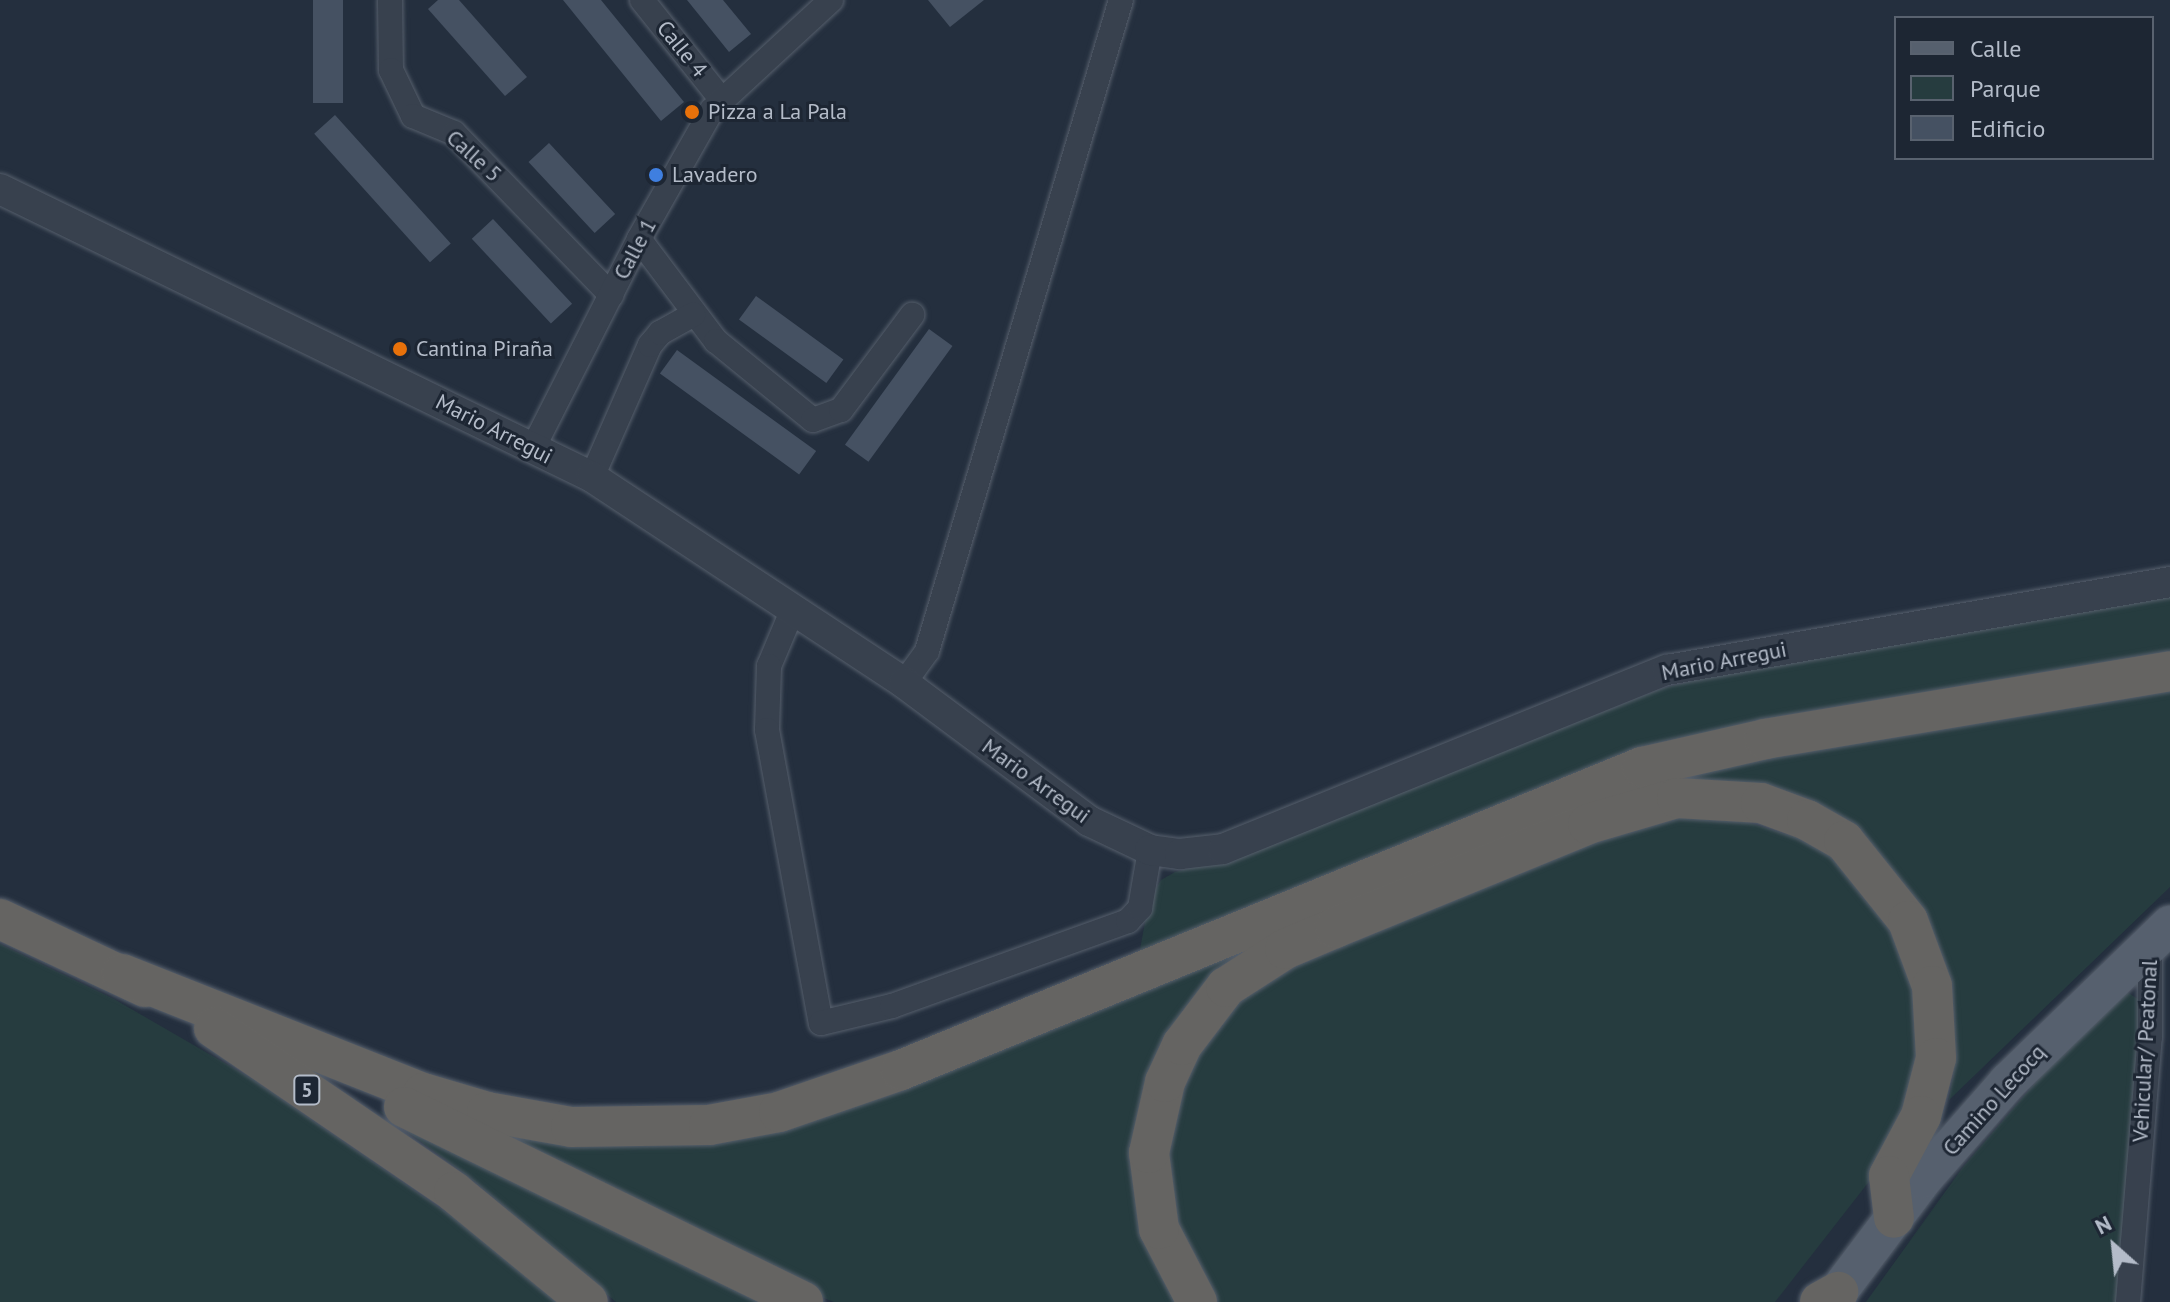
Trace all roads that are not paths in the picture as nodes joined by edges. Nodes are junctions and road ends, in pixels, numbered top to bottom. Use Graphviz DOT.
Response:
graph roads {
  1 [pos="390,0"];
  2 [pos="642,0"];
  3 [pos="831,0"];
  4 [pos="1121,0"];
  5 [pos="721,99"];
  6 [pos="0,189"];
  7 [pos="639,239"];
  8 [pos="611,295"];
  9 [pos="693,315"];
  10 [pos="912,315"];
  11 [pos="533,448"];
  12 [pos="592,477"];
  13 [pos="2170,582"];
  14 [pos="793,609"];
  15 [pos="2170,671"];
  16 [pos="904,683"];
  17 [pos="1150,850"];
  18 [pos="0,919"];
  19 [pos="2160,934"];
  20 [pos="122,974"];
  21 [pos="1894,1218"];
  22 [pos="1831,1299"];
  23 [pos="588,1302"];
  24 [pos="803,1302"];
  25 [pos="1197,1302"];
  26 [pos="2128,1302"];
  1 -- 8 [label="street, Calle 5"];
  2 -- 5 [label="street, Calle 4"];
  3 -- 5 [label="street, Calle 1"];
  4 -- 16 [label="street"];
  5 -- 7 [label="street, Calle 1"];
  6 -- 11 [label="street, Mario Arregui"];
  7 -- 8 [label="street, Calle 1"];
  7 -- 9 [label="street"];
  8 -- 11 [label="street, Calle 1"];
  9 -- 10 [label="street"];
  9 -- 12 [label="street"];
  11 -- 12 [label="street, Mario Arregui"];
  12 -- 14 [label="street, Mario Arregui"];
  13 -- 17 [label="street, Mario Arregui"];
  14 -- 16 [label="street, Mario Arregui"];
  14 -- 17 [label="street"];
  15 -- 20 [label="highway"];
  16 -- 17 [label="street, Mario Arregui"];
  18 -- 20 [label="highway, 5"];
  19 -- 21 [label="main road, Camino Lecocq"];
  19 -- 26 [label="street, Vehicular/ Peatonal"];
  20 -- 23 [label="highway, 5"];
  20 -- 24 [label="highway"];
  21 -- 22 [label="main road, Camino Lecocq"];
  21 -- 25 [label="highway"];
}
